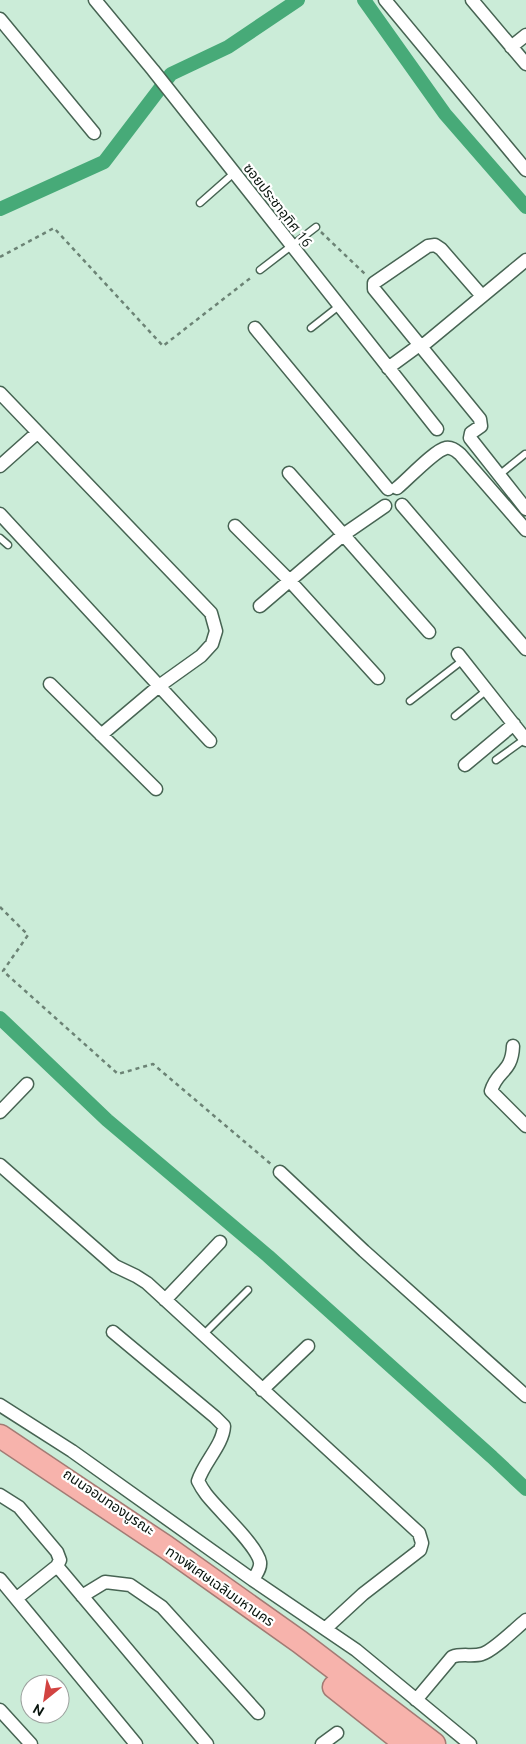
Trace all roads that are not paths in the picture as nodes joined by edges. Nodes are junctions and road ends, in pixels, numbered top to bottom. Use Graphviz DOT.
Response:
graph roads {
  1 [pos="95,0"];
  2 [pos="385,0"];
  3 [pos="472,0"];
  4 [pos="0,19"];
  5 [pos="526,35"];
  6 [pos="511,47"];
  7 [pos="526,64"];
  8 [pos="94,133"];
  9 [pos="526,170"];
  10 [pos="234,173"];
  11 [pos="200,203"];
  12 [pos="316,227"];
  13 [pos="291,246"];
  14 [pos="526,260"];
  15 [pos="260,270"];
  16 [pos="482,296"];
  17 [pos="339,306"];
  18 [pos="255,328"];
  19 [pos="311,328"];
  20 [pos="418,348"];
  21 [pos="388,368"];
  22 [pos="0,393"];
  23 [pos="437,429"];
  24 [pos="37,432"];
  25 [pos="525,454"];
  26 [pos="0,466"];
  27 [pos="289,473"];
  28 [pos="499,475"];
  29 [pos="392,488"];
  30 [pos="402,505"];
  31 [pos="385,506"];
  32 [pos="526,508"];
  33 [pos="0,514"];
  34 [pos="235,526"];
  35 [pos="526,530"];
  36 [pos="343,535"];
  37 [pos="0,538"];
  38 [pos="8,545"];
  39 [pos="289,580"];
  40 [pos="260,606"];
  41 [pos="429,632"];
  42 [pos="526,649"];
  43 [pos="460,657"];
  44 [pos="378,678"];
  45 [pos="50,684"];
  46 [pos="160,686"];
  47 [pos="487,690"];
  48 [pos="410,701"];
  49 [pos="455,716"];
  50 [pos="514,724"];
  51 [pos="101,735"];
  52 [pos="526,739"];
  53 [pos="210,741"];
  54 [pos="496,760"];
  55 [pos="465,765"];
  56 [pos="156,789"];
  57 [pos="514,1046"];
  58 [pos="27,1084"];
  59 [pos="0,1112"];
  60 [pos="526,1126"];
  61 [pos="0,1164"];
  62 [pos="280,1172"];
  63 [pos="220,1242"];
  64 [pos="248,1290"];
  65 [pos="165,1300"];
  66 [pos="113,1332"];
  67 [pos="203,1335"];
  68 [pos="308,1346"];
  69 [pos="262,1390"];
  70 [pos="526,1396"];
  71 [pos="0,1405"];
  72 [pos="0,1436"];
  73 [pos="0,1447"];
  74 [pos="0,1455"];
  75 [pos="0,1495"];
  76 [pos="57,1566"];
  77 [pos="0,1579"];
  78 [pos="253,1580"];
  79 [pos="82,1596"];
  80 [pos="17,1598"];
  81 [pos="526,1620"];
  82 [pos="325,1629"];
  83 [pos="416,1700"];
  84 [pos="0,1710"];
  85 [pos="258,1713"];
  86 [pos="337,1733"];
  87 [pos="32,1744"];
  88 [pos="136,1744"];
  89 [pos="207,1744"];
  90 [pos="322,1744"];
  91 [pos="406,1744"];
  92 [pos="418,1744"];
  93 [pos="434,1744"];
  94 [pos="470,1744"];
  1 -- 10 [label="street, ซอยประชาอุทิศ 16"];
  2 -- 9 [label="street"];
  3 -- 6 [label="street"];
  4 -- 8 [label="street"];
  5 -- 6 [label="street"];
  6 -- 7 [label="street"];
  10 -- 11 [label="lane"];
  10 -- 13 [label="street, ซอยประชาอุทิศ 16"];
  12 -- 13 [label="lane"];
  13 -- 15 [label="lane"];
  13 -- 17 [label="street, ซอยประชาอุทิศ 16"];
  14 -- 16 [label="street"];
  16 -- 20 [label="street"];
  16 -- 20 [label="street"];
  17 -- 19 [label="lane"];
  17 -- 21 [label="street, ซอยประชาอุทิศ 16"];
  18 -- 29 [label="street"];
  20 -- 21 [label="street"];
  20 -- 28 [label="street"];
  21 -- 23 [label="street, ซอยประชาอุทิศ 16"];
  22 -- 24 [label="street"];
  24 -- 26 [label="street"];
  24 -- 46 [label="street"];
  25 -- 28 [label="lane"];
  27 -- 36 [label="street"];
  28 -- 32 [label="street"];
  29 -- 30 [label="street"];
  29 -- 31 [label="street"];
  29 -- 35 [label="street"];
  30 -- 31 [label="street"];
  30 -- 42 [label="street"];
  31 -- 36 [label="street"];
  33 -- 46 [label="street"];
  34 -- 39 [label="street"];
  36 -- 39 [label="street"];
  36 -- 41 [label="street"];
  37 -- 38 [label="lane"];
  39 -- 40 [label="street"];
  39 -- 44 [label="street"];
  43 -- 47 [label="street"];
  43 -- 48 [label="lane"];
  45 -- 51 [label="street"];
  46 -- 51 [label="street"];
  46 -- 53 [label="street"];
  47 -- 49 [label="lane"];
  47 -- 50 [label="street"];
  50 -- 52 [label="street"];
  50 -- 55 [label="street"];
  51 -- 56 [label="street"];
  52 -- 54 [label="lane"];
  57 -- 60 [label="street"];
  58 -- 59 [label="street"];
  61 -- 65 [label="street"];
  62 -- 70 [label="street"];
  63 -- 65 [label="street"];
  64 -- 67 [label="lane"];
  65 -- 67 [label="street"];
  66 -- 78 [label="street"];
  67 -- 69 [label="street"];
  68 -- 69 [label="street"];
  69 -- 82 [label="street"];
  71 -- 78 [label="street"];
  72 -- 93 [label="highway, ทางพิเศษเฉลิมมหานคร"];
  73 -- 92 [label="street, ถนนจอมทองบูรณะ"];
  74 -- 91 [label="highway, ทางพิเศษเฉลิมมหานคร"];
  75 -- 76 [label="street"];
  76 -- 79 [label="street"];
  76 -- 80 [label="street"];
  77 -- 80 [label="street"];
  78 -- 82 [label="street"];
  79 -- 85 [label="street"];
  79 -- 89 [label="street"];
  80 -- 88 [label="street"];
  81 -- 83 [label="street"];
  82 -- 83 [label="street"];
  83 -- 94 [label="street"];
  84 -- 87 [label="street"];
  86 -- 90 [label="street"];
}
